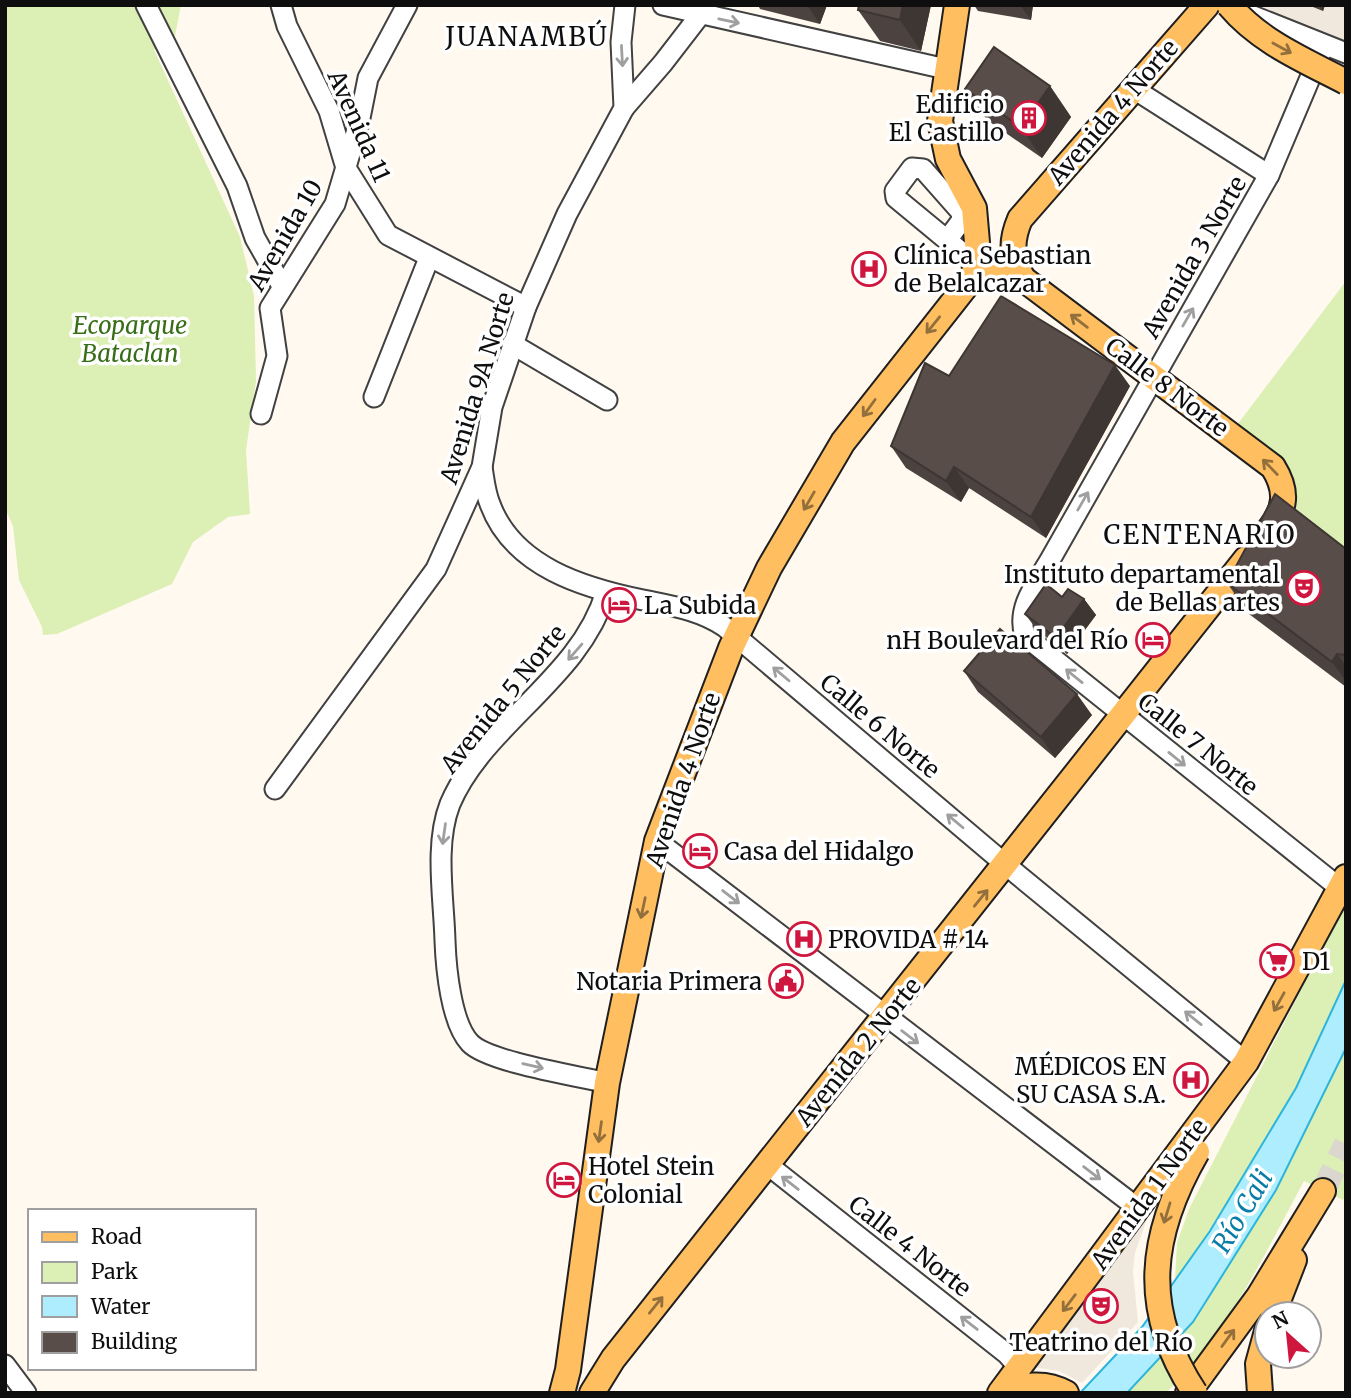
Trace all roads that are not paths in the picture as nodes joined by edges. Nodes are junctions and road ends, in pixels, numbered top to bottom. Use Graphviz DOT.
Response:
graph roads {
  1 [pos="146,5"];
  2 [pos="281,5"];
  3 [pos="407,5"];
  4 [pos="625,5"];
  5 [pos="663,5"];
  6 [pos="957,5"];
  7 [pos="1206,6"];
  8 [pos="1235,6"];
  9 [pos="704,10"];
  10 [pos="1324,45"];
  11 [pos="1346,53"];
  12 [pos="947,69"];
  13 [pos="1346,82"];
  14 [pos="1134,89"];
  15 [pos="624,108"];
  16 [pos="346,168"];
  17 [pos="1269,174"];
  18 [pos="951,186"];
  19 [pos="974,208"];
  20 [pos="1020,219"];
  21 [pos="947,240"];
  22 [pos="429,258"];
  23 [pos="974,270"];
  24 [pos="1022,277"];
  25 [pos="282,286"];
  26 [pos="526,307"];
  27 [pos="512,344"];
  28 [pos="1154,376"];
  29 [pos="374,397"];
  30 [pos="607,400"];
  31 [pos="261,414"];
  32 [pos="482,467"];
  33 [pos="1282,514"];
  34 [pos="606,592"];
  35 [pos="736,636"];
  36 [pos="1025,636"];
  37 [pos="1124,716"];
  38 [pos="275,789"];
  39 [pos="657,841"];
  40 [pos="1007,865"];
  41 [pos="1343,883"];
  42 [pos="886,1017"];
  43 [pos="1246,1062"];
  44 [pos="607,1083"];
  45 [pos="768,1165"];
  46 [pos="1139,1209"];
  47 [pos="1256,1300"];
  48 [pos="1279,1300"];
  49 [pos="1253,1304"];
  50 [pos="572,1343"];
  51 [pos="614,1359"];
  52 [pos="5,1365"];
  53 [pos="1258,1370"];
  54 [pos="1009,1386"];
  55 [pos="26,1393"];
  56 [pos="562,1393"];
  57 [pos="592,1393"];
  58 [pos="1066,1393"];
  59 [pos="1188,1393"];
  60 [pos="1195,1393"];
  61 [pos="1260,1393"];
  1 -- 25 [label="street"];
  2 -- 16 [label="street, Avenida 11"];
  3 -- 16 [label="street, Avenida 10"];
  4 -- 15 [label="street, one-way"];
  5 -- 9 [label="street"];
  6 -- 12 [label="main road"];
  7 -- 8 [label="street"];
  7 -- 14 [label="main road, Avenida 4 Norte"];
  8 -- 10 [label="street"];
  8 -- 13 [label="main road, one-way, bridge"];
  9 -- 12 [label="street, one-way"];
  9 -- 15 [label="street, Avenida 9A Norte"];
  10 -- 11 [label="street"];
  10 -- 17 [label="street, Avenida 3 Norte"];
  12 -- 18 [label="main road"];
  14 -- 17 [label="street"];
  14 -- 20 [label="main road, Avenida 4 Norte"];
  15 -- 26 [label="street, Avenida 9A Norte"];
  16 -- 22 [label="street, Avenida 11"];
  16 -- 25 [label="street, Avenida 10"];
  28 -- 17 [label="street, Avenida 3 Norte, one-way"];
  18 -- 19 [label="main road"];
  18 -- 21 [label="street"];
  18 -- 21 [label="street"];
  19 -- 20 [label="main road"];
  19 -- 23 [label="main road"];
  20 -- 24 [label="main road"];
  21 -- 23 [label="street"];
  22 -- 26 [label="street, Avenida 11"];
  22 -- 29 [label="street"];
  23 -- 24 [label="main road, Calle 8 Norte"];
  23 -- 35 [label="main road, Avenida 4 Norte, one-way"];
  28 -- 24 [label="main road, Calle 8 Norte, one-way"];
  25 -- 31 [label="street, Avenida 10"];
  26 -- 27 [label="street, Avenida 9A Norte"];
  27 -- 30 [label="street"];
  27 -- 32 [label="street, Avenida 9A Norte"];
  33 -- 28 [label="main road, Calle 8 Norte, one-way"];
  36 -- 28 [label="street, Avenida 3 Norte, one-way"];
  32 -- 34 [label="street, Calle 6 Norte"];
  32 -- 38 [label="street, Avenida 9A Norte"];
  33 -- 37 [label="main road, Avenida 2 Norte"];
  34 -- 35 [label="street, Calle 6 Norte"];
  34 -- 44 [label="street, Avenida 5 Norte, one-way"];
  35 -- 39 [label="main road, Avenida 4 Norte"];
  40 -- 35 [label="street, Calle 6 Norte, one-way"];
  37 -- 36 [label="street, Calle 7 Norte, one-way"];
  37 -- 40 [label="main road, Avenida 2 Norte"];
  37 -- 41 [label="street, Calle 7 Norte, one-way"];
  39 -- 42 [label="street, one-way"];
  39 -- 44 [label="main road, Avenida 4 Norte, one-way"];
  42 -- 40 [label="main road, Avenida 2 Norte, one-way"];
  43 -- 40 [label="street, Calle 6 Norte, one-way"];
  41 -- 43 [label="main road, Avenida 1 Norte, one-way"];
  42 -- 45 [label="main road, Avenida 2 Norte"];
  42 -- 46 [label="street, one-way"];
  43 -- 46 [label="main road, Avenida 1 Norte"];
  43 -- 60 [label="main road, one-way, bridge"];
  44 -- 50 [label="main road, Avenida 4 Norte, one-way"];
  51 -- 45 [label="main road, Avenida 2 Norte, one-way"];
  54 -- 45 [label="street, Calle 4 Norte, one-way"];
  46 -- 54 [label="main road, Avenida 1 Norte, one-way"];
  47 -- 48 [label="main road, one-way"];
  59 -- 49 [label="main road, one-way"];
  50 -- 51 [label="main road"];
  50 -- 56 [label="main road, Avenida 4 Norte"];
  51 -- 57 [label="main road, Avenida 2 Norte"];
  52 -- 55 [label="street"];
  53 -- 61 [label="main road"];
  54 -- 58 [label="main road"];
}
